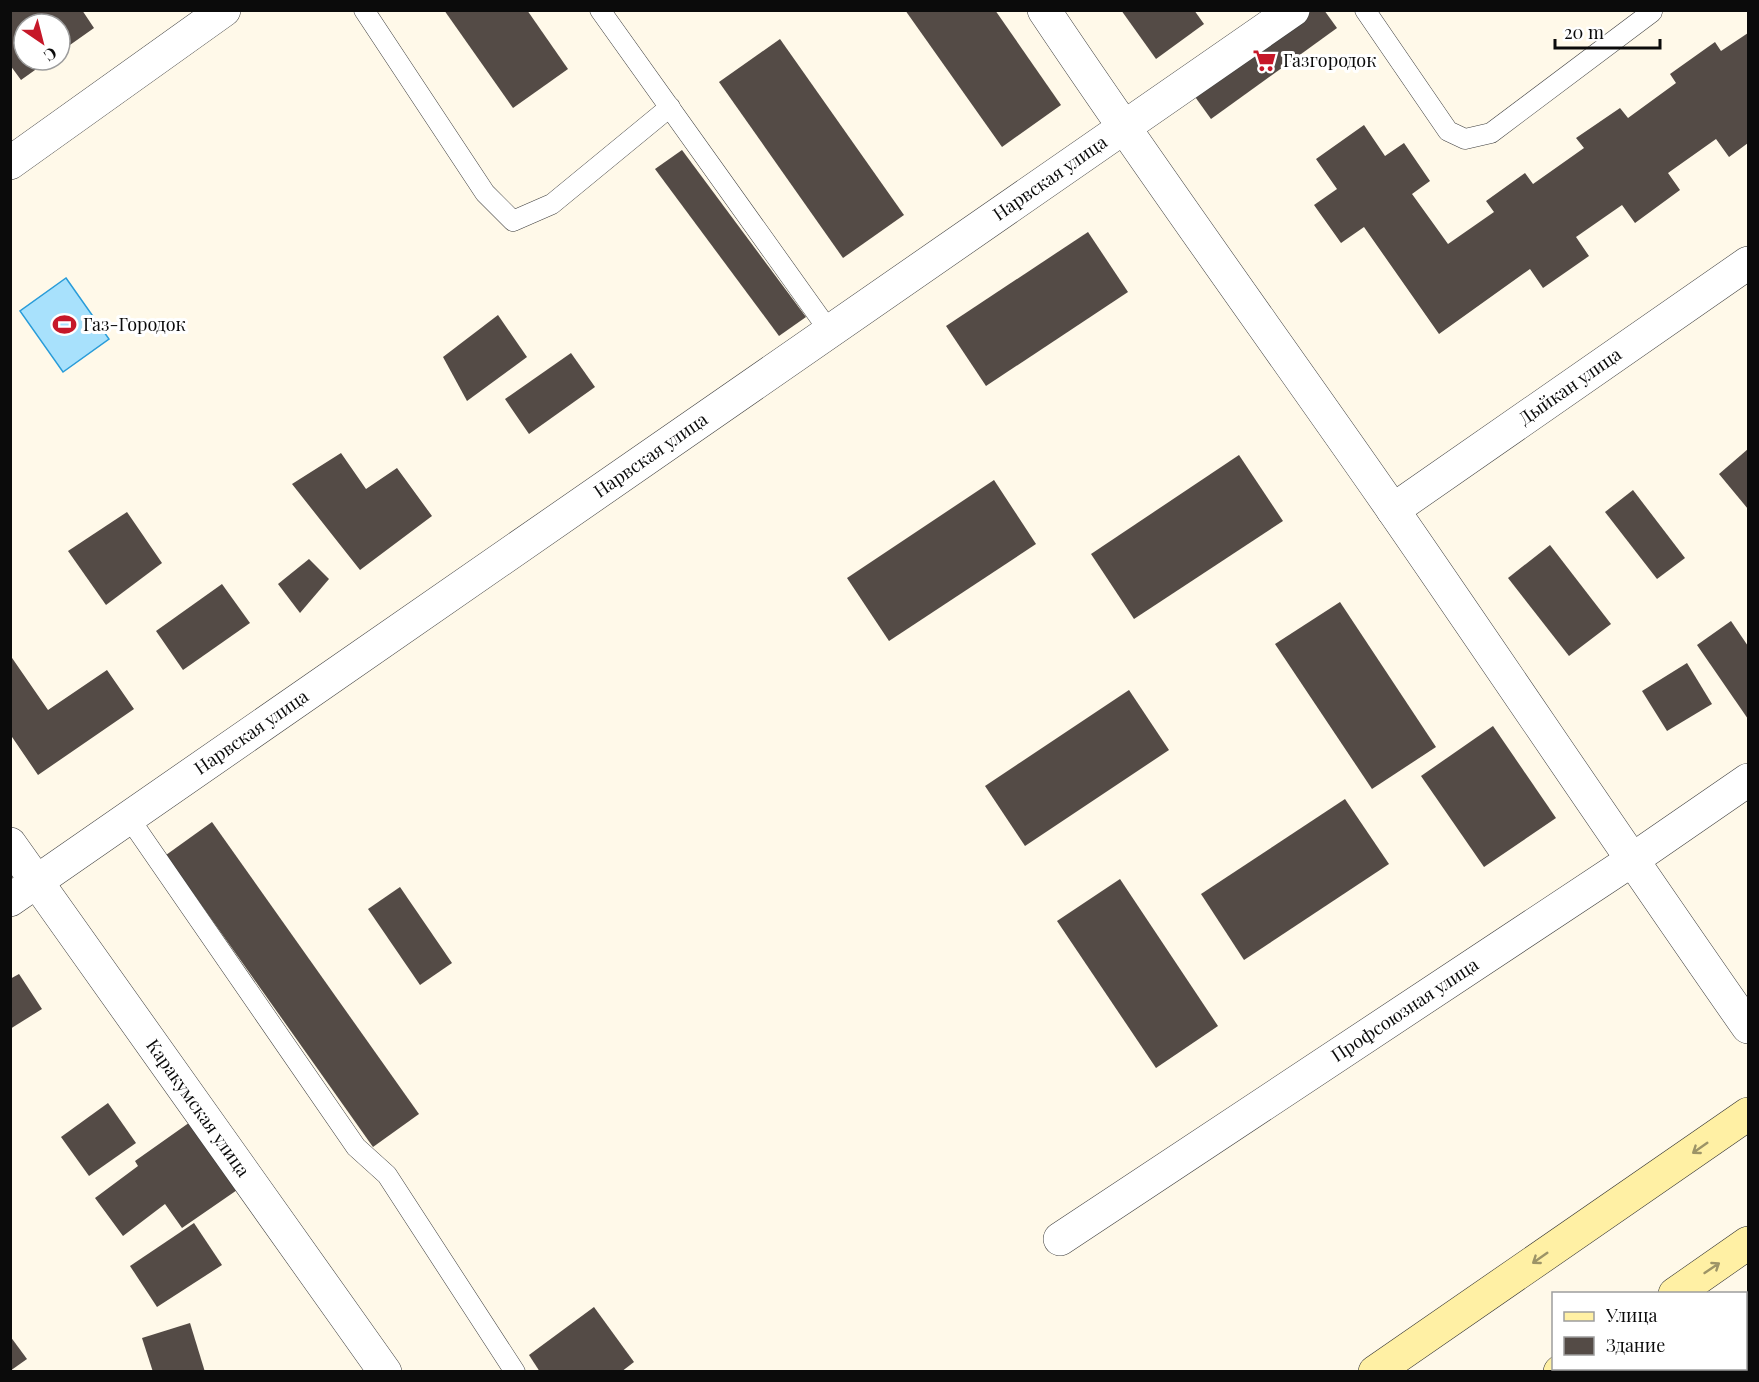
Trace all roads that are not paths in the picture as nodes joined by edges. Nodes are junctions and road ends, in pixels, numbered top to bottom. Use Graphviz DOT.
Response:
graph roads {
  1 [pos="224,10"];
  2 [pos="364,10"];
  3 [pos="600,10"];
  4 [pos="1044,10"];
  5 [pos="1293,10"];
  6 [pos="1365,10"];
  7 [pos="1652,12"];
  8 [pos="670,107"];
  9 [pos="1123,128"];
  10 [pos="10,162"];
  11 [pos="1749,263"];
  12 [pos="830,332"];
  13 [pos="1393,510"];
  14 [pos="1749,780"];
  15 [pos="129,818"];
  16 [pos="10,844"];
  17 [pos="1632,860"];
  18 [pos="38,882"];
  19 [pos="10,900"];
  20 [pos="1749,1027"];
  21 [pos="1749,1114"];
  22 [pos="1060,1239"];
  23 [pos="1749,1243"];
  24 [pos="1676,1292"];
  25 [pos="385,1371"];
  26 [pos="514,1371"];
  27 [pos="1375,1371"];
  1 -- 10 [label="street"];
  2 -- 8 [label="lane"];
  3 -- 8 [label="lane"];
  4 -- 9 [label="street"];
  5 -- 9 [label="street, Нарвская улица"];
  6 -- 7 [label="lane"];
  8 -- 12 [label="lane"];
  9 -- 12 [label="street, Нарвская улица"];
  9 -- 13 [label="street"];
  11 -- 13 [label="street, Дыйкан улица"];
  12 -- 15 [label="street, Нарвская улица"];
  13 -- 17 [label="street"];
  14 -- 17 [label="street, Профсоюзная улица"];
  15 -- 18 [label="street, Нарвская улица"];
  15 -- 26 [label="lane"];
  16 -- 18 [label="street, Каракумская улица"];
  17 -- 20 [label="street"];
  17 -- 22 [label="street, Профсоюзная улица"];
  18 -- 19 [label="street, Нарвская улица"];
  18 -- 25 [label="street, Каракумская улица"];
  21 -- 27 [label="street, one-way"];
  24 -- 23 [label="street, one-way"];
}
